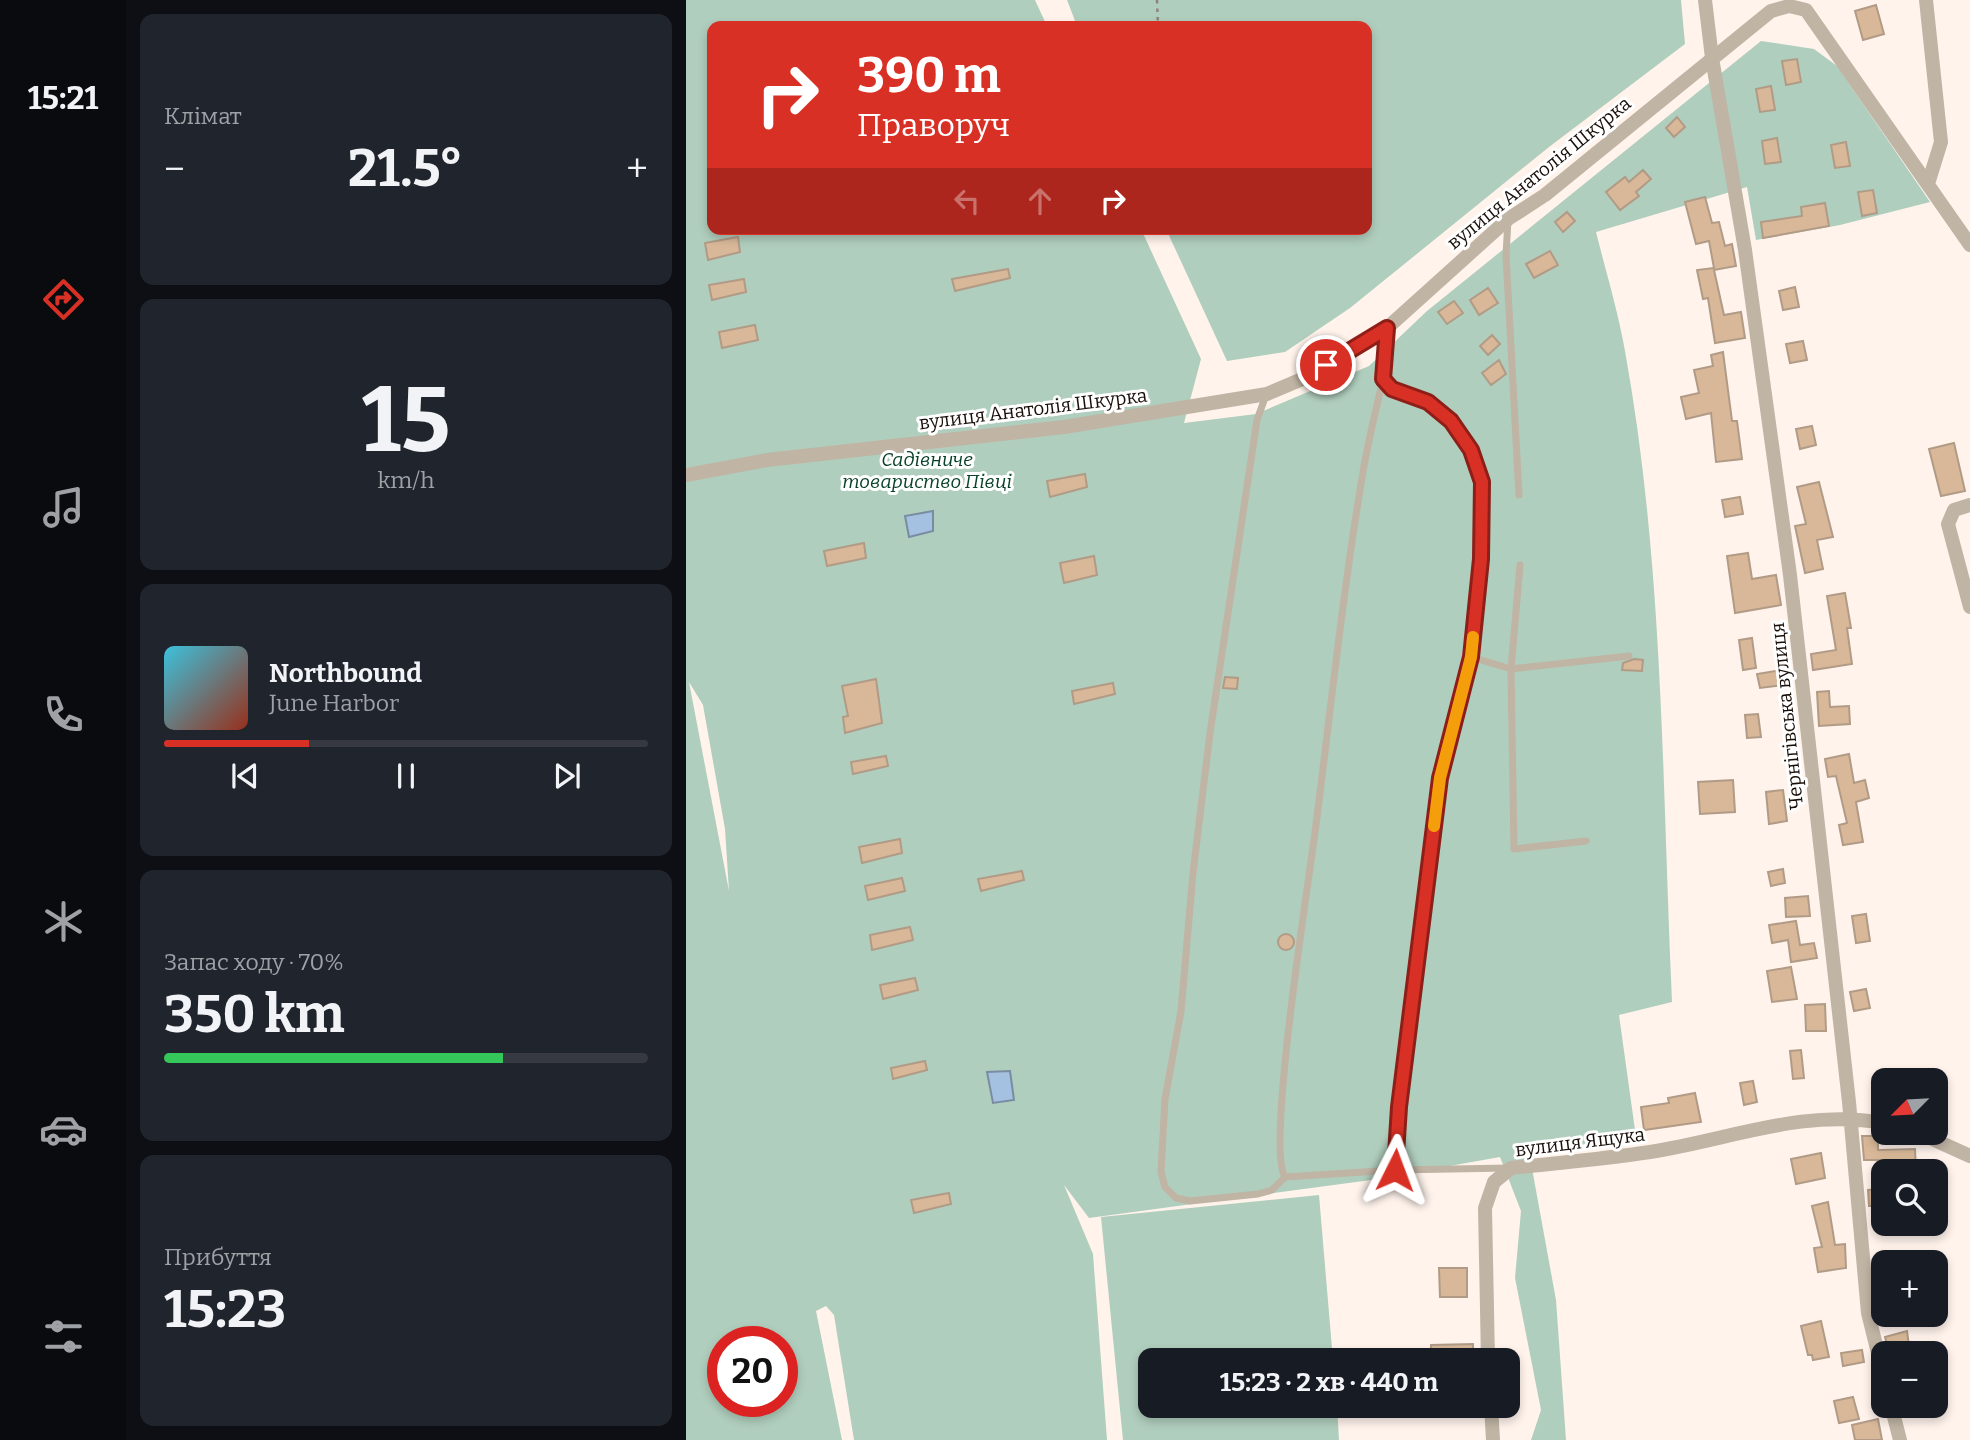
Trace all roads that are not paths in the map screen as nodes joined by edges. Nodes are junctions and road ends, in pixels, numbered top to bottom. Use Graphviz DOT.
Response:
graph roads {
  1 [pos="1705,0"];
  2 [pos="1926,0"];
  3 [pos="1712,58"];
  4 [pos="1928,184"];
  5 [pos="1508,219"];
  6 [pos="1970,244"];
  7 [pos="1387,328"];
  8 [pos="1383,379"];
  9 [pos="1267,394"];
  10 [pos="686,475"];
  11 [pos="1520,495"];
  12 [pos="1970,505"];
  13 [pos="1520,565"];
  14 [pos="1970,607"];
  15 [pos="1629,656"];
  16 [pos="1471,657"];
  17 [pos="1511,669"];
  18 [pos="1586,841"];
  19 [pos="1851,1117"];
  20 [pos="1871,1121"];
  21 [pos="1946,1145"];
  22 [pos="1970,1156"];
  23 [pos="1511,1168"];
  24 [pos="1395,1170"];
  25 [pos="1285,1177"];
  26 [pos="1875,1341"];
  27 [pos="1488,1348"];
  28 [pos="1491,1418"];
  29 [pos="1894,1418"];
  30 [pos="1493,1440"];
  31 [pos="1900,1440"];
  1 -- 3 [label="street, Чернігівська вулиця"];
  2 -- 4 [label="street"];
  3 -- 4 [label="street, вулиця Анатолія Шкурка"];
  3 -- 5 [label="street, вулиця Анатолія Шкурка"];
  3 -- 19 [label="street, Чернігівська вулиця"];
  4 -- 6 [label="street, вулиця Анатолія Шкурка"];
  5 -- 7 [label="street, вулиця Анатолія Шкурка"];
  5 -- 11 [label="lane"];
  7 -- 8 [label="lane"];
  7 -- 9 [label="street, вулиця Анатолія Шкурка"];
  8 -- 16 [label="lane"];
  8 -- 25 [label="lane"];
  9 -- 10 [label="street, вулиця Анатолія Шкурка"];
  9 -- 25 [label="lane"];
  12 -- 14 [label="street"];
  13 -- 17 [label="lane"];
  15 -- 17 [label="lane"];
  16 -- 17 [label="lane"];
  16 -- 24 [label="lane"];
  17 -- 18 [label="lane"];
  19 -- 20 [label="street, вулиця Ящука"];
  19 -- 23 [label="street, вулиця Ящука"];
  19 -- 26 [label="street, Чернігівська вулиця"];
  21 -- 22 [label="street"];
  23 -- 24 [label="lane"];
  23 -- 27 [label="street, вулиця Ящука"];
  24 -- 25 [label="lane"];
  28 -- 30 [label="street"];
  29 -- 31 [label="street"];
}
